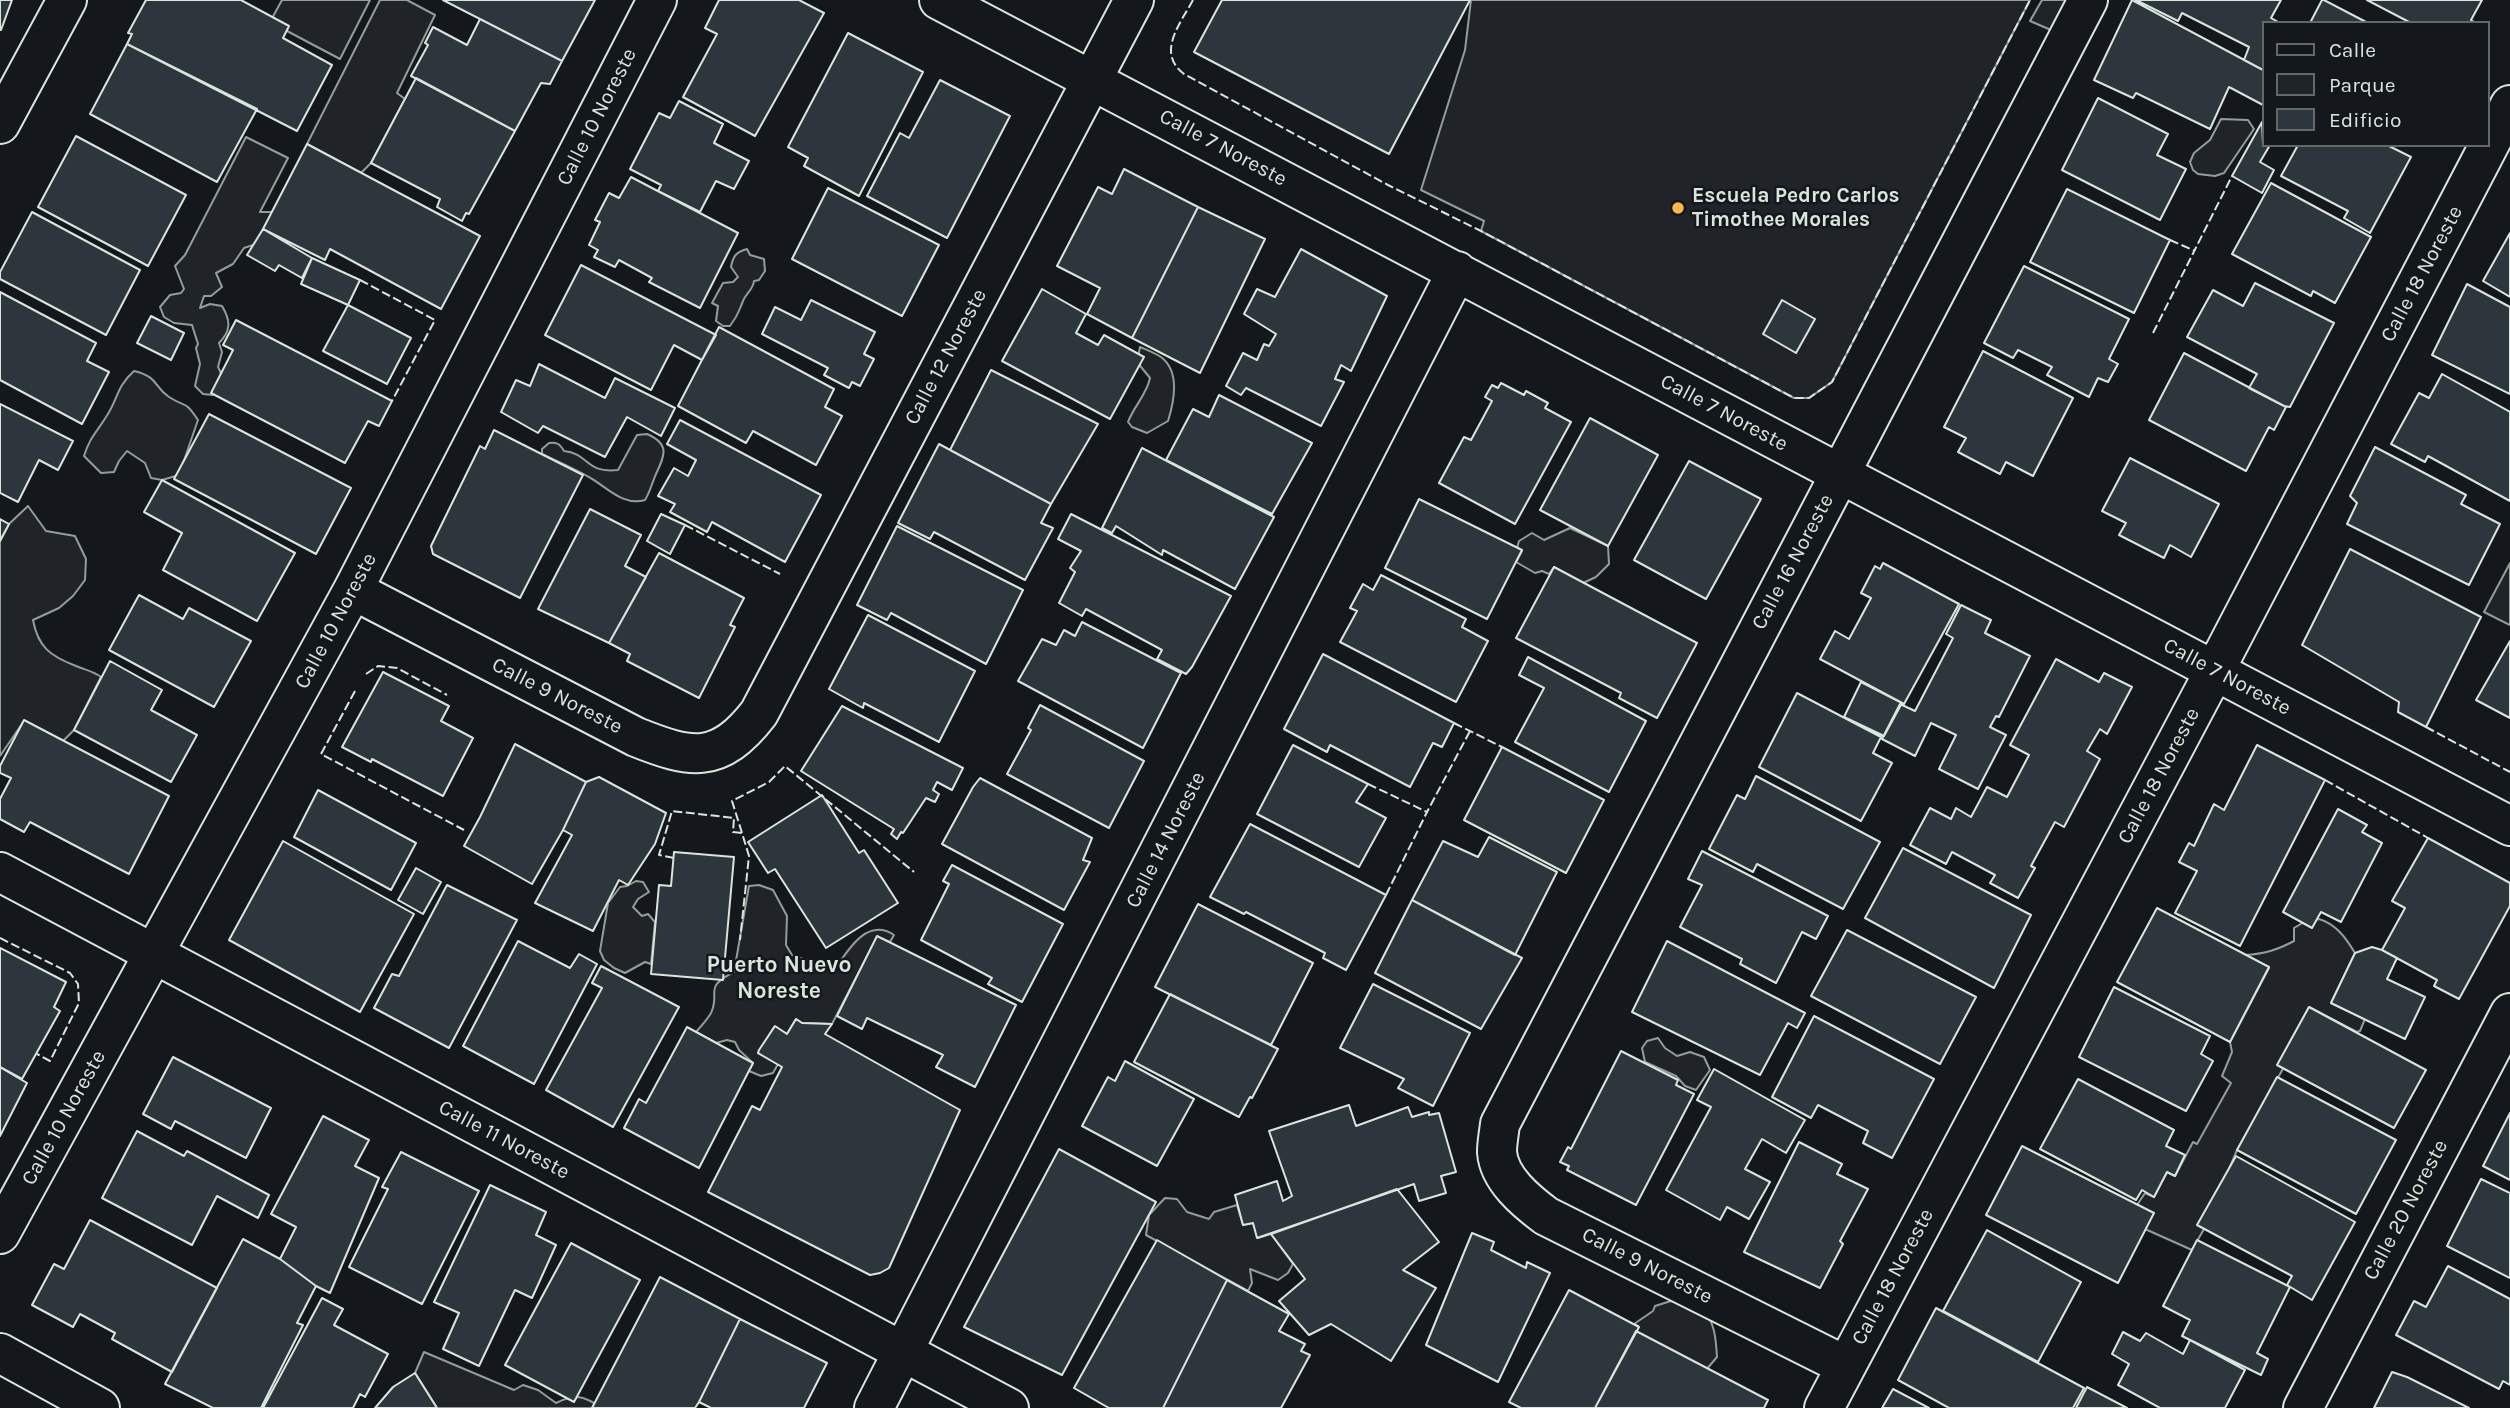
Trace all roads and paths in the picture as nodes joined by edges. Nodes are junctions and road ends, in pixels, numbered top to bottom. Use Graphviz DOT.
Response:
graph roads {
  1 [pos="68,0"];
  2 [pos="657,0"];
  3 [pos="939,0"];
  4 [pos="1134,0"];
  5 [pos="2088,0"];
  6 [pos="1092,79"];
  7 [pos="2510,105"];
  8 [pos="0,124"];
  9 [pos="2489,145"];
  10 [pos="2488,147"];
  11 [pos="1457,271"];
  12 [pos="1839,474"];
  13 [pos="353,590"];
  14 [pos="2215,670"];
  15 [pos="759,713"];
  16 [pos="2510,826"];
  17 [pos="0,872"];
  18 [pos="154,953"];
  19 [pos="2510,1013"];
  20 [pos="1500,1124"];
  21 [pos="0,1234"];
  22 [pos="0,1353"];
  23 [pos="903,1353"];
  24 [pos="1846,1366"];
  25 [pos="100,1408"];
  26 [pos="874,1408"];
  27 [pos="1009,1408"];
  28 [pos="1824,1408"];
  29 [pos="2303,1408"];
  1 -- 8 [label="street"];
  2 -- 13 [label="street, Calle 10 Noreste"];
  3 -- 6 [label="street, Calle 7 Noreste"];
  4 -- 6 [label="street, Calle 12 Noreste"];
  5 -- 12 [label="street, Calle 16 Noreste"];
  6 -- 11 [label="street, Calle 7 Noreste"];
  6 -- 15 [label="street, Calle 12 Noreste"];
  7 -- 9 [label="street, Calle 18 Noreste"];
  10 -- 14 [label="street, Calle 18 Noreste"];
  11 -- 12 [label="street, Calle 7 Noreste"];
  11 -- 23 [label="street, Calle 14 Noreste"];
  12 -- 14 [label="street, Calle 7 Noreste"];
  12 -- 20 [label="street, Calle 16 Noreste"];
  13 -- 15 [label="street, Calle 9 Noreste"];
  13 -- 18 [label="street, Calle 10 Noreste"];
  14 -- 16 [label="street, Calle 7 Noreste"];
  14 -- 24 [label="street, Calle 18 Noreste"];
  17 -- 18 [label="street, Calle 11 Noreste"];
  18 -- 21 [label="street, Calle 10 Noreste"];
  18 -- 23 [label="street, Calle 11 Noreste"];
  19 -- 29 [label="street, Calle 20 Noreste"];
  20 -- 24 [label="street, Calle 9 Noreste"];
  22 -- 25 [label="street"];
  23 -- 26 [label="street, Calle 14 Noreste"];
  23 -- 27 [label="street, Calle 11 Noreste"];
  24 -- 28 [label="street, Calle 18 Noreste"];
}
